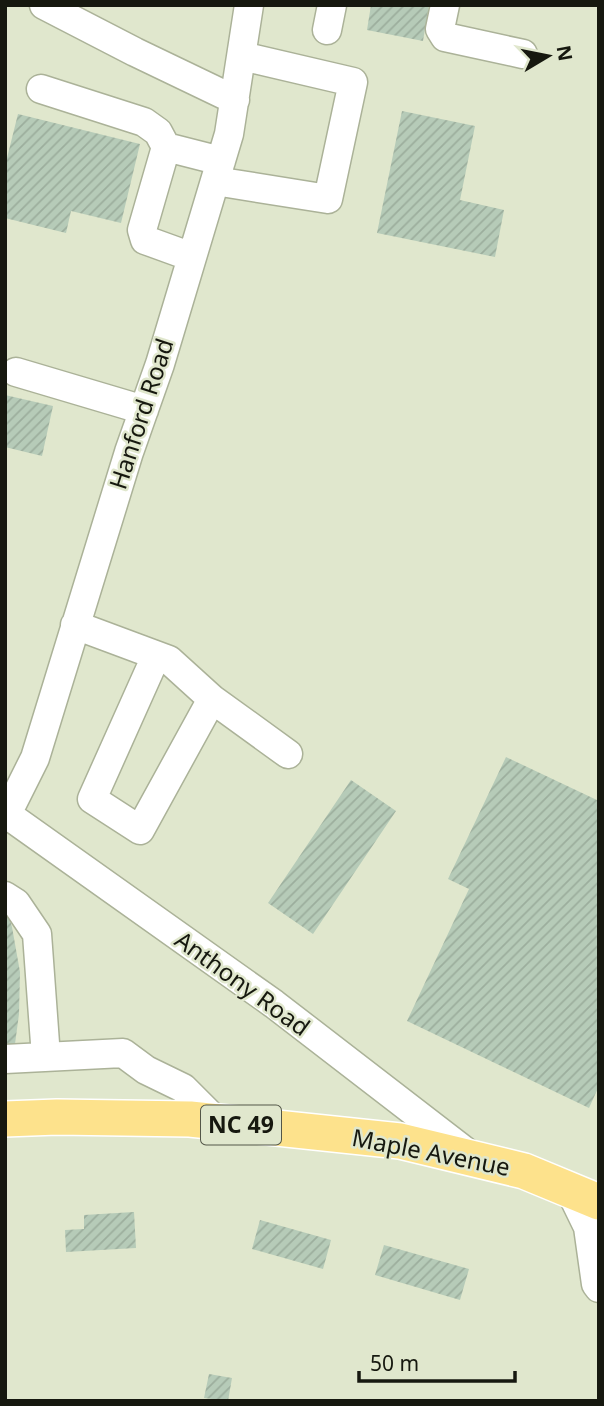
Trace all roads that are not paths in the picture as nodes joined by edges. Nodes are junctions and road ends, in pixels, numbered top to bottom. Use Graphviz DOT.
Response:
graph roads {
  1 [pos="44,5"];
  2 [pos="249,5"];
  3 [pos="445,5"];
  4 [pos="523,54"];
  5 [pos="242,56"];
  6 [pos="41,89"];
  7 [pos="235,100"];
  8 [pos="166,147"];
  9 [pos="218,171"];
  10 [pos="192,257"];
  11 [pos="16,372"];
  12 [pos="144,410"];
  13 [pos="75,625"];
  14 [pos="156,656"];
  15 [pos="212,699"];
  16 [pos="288,754"];
  17 [pos="6,815"];
  18 [pos="5,896"];
  19 [pos="46,1057"];
  20 [pos="5,1059"];
  21 [pos="5,1119"];
  22 [pos="217,1122"];
  23 [pos="475,1159"];
  24 [pos="584,1195"];
  25 [pos="598,1285"];
  1 -- 7 [label="street"];
  2 -- 5 [label="street, Hanford Road"];
  3 -- 4 [label="street"];
  5 -- 7 [label="street, Hanford Road"];
  5 -- 9 [label="street"];
  6 -- 8 [label="street"];
  7 -- 9 [label="street, Hanford Road"];
  8 -- 9 [label="street"];
  8 -- 10 [label="street"];
  9 -- 10 [label="street, Hanford Road"];
  10 -- 12 [label="street, Hanford Road"];
  11 -- 12 [label="street"];
  12 -- 13 [label="street, Hanford Road"];
  13 -- 14 [label="street"];
  13 -- 17 [label="street, Hanford Road"];
  14 -- 15 [label="street"];
  14 -- 15 [label="street"];
  15 -- 16 [label="street"];
  17 -- 23 [label="street, Anthony Road"];
  18 -- 19 [label="street"];
  19 -- 20 [label="street"];
  19 -- 22 [label="street"];
  21 -- 22 [label="main road, Maple Avenue / NC 49"];
  22 -- 23 [label="main road, Maple Avenue / NC 49"];
  23 -- 24 [label="main road, Maple Avenue / NC 49"];
  24 -- 25 [label="street"];
}
